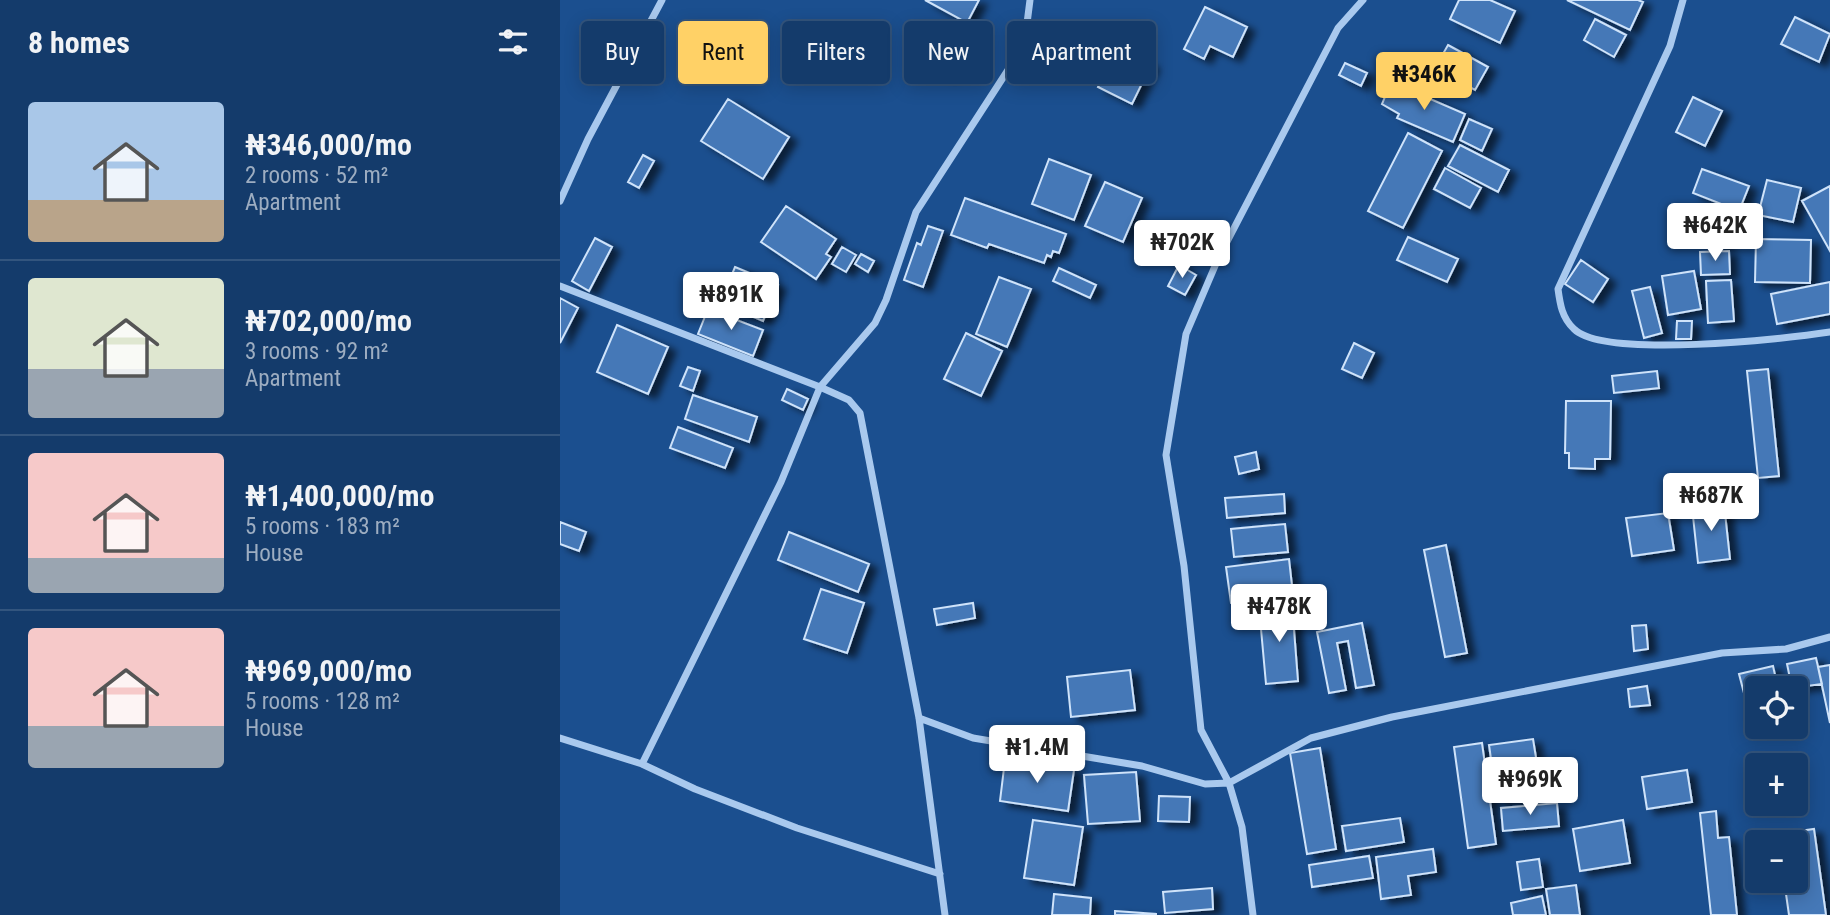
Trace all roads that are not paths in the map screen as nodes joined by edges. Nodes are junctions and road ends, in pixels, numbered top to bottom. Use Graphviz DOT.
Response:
graph roads {
  1 [pos="662,0"];
  2 [pos="1030,0"];
  3 [pos="1363,0"];
  4 [pos="1683,0"];
  5 [pos="560,201"];
  6 [pos="560,286"];
  7 [pos="1830,332"];
  8 [pos="820,387"];
  9 [pos="1830,637"];
  10 [pos="919,718"];
  11 [pos="560,738"];
  12 [pos="642,764"];
  13 [pos="1229,783"];
  14 [pos="940,874"];
  15 [pos="945,915"];
  16 [pos="1253,915"];
  1 -- 5 [label="street"];
  2 -- 8 [label="street"];
  3 -- 13 [label="street"];
  4 -- 7 [label="street"];
  6 -- 8 [label="street"];
  8 -- 10 [label="street"];
  8 -- 12 [label="street"];
  9 -- 13 [label="street"];
  10 -- 13 [label="street"];
  10 -- 14 [label="street"];
  11 -- 12 [label="street"];
  12 -- 14 [label="street"];
  13 -- 16 [label="street"];
  14 -- 15 [label="street"];
}
